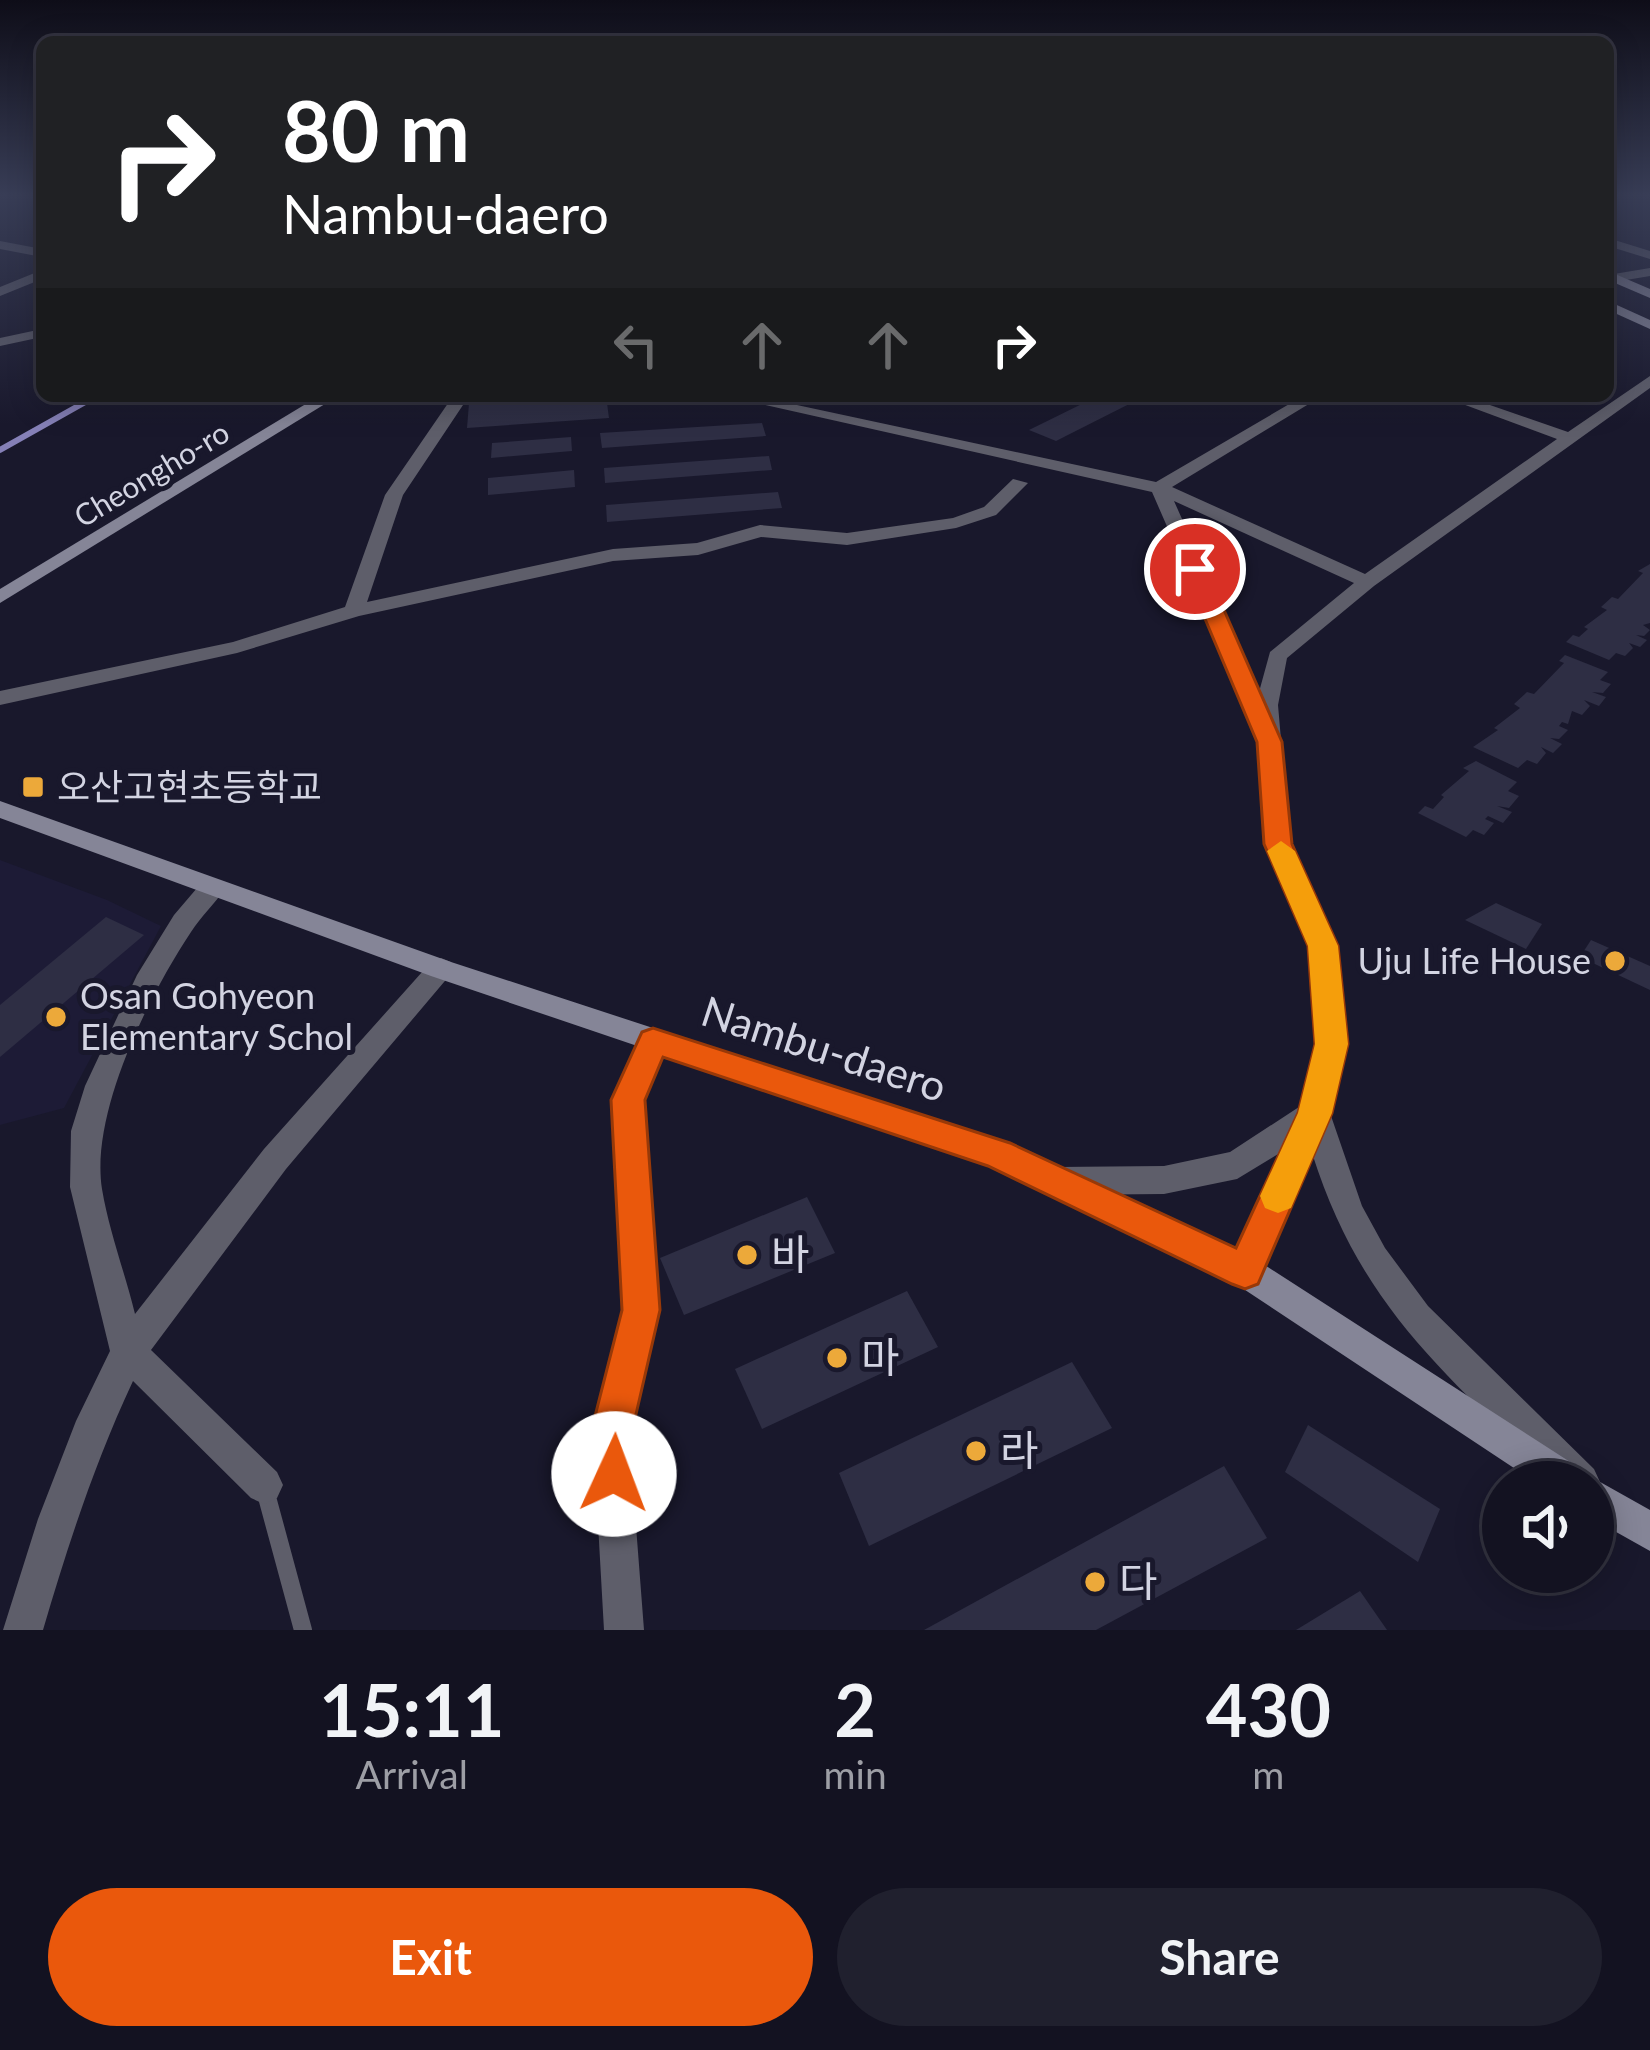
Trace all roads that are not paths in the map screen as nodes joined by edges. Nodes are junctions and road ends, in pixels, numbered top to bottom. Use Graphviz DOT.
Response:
graph roads {
  1 [pos="1650,272"];
  2 [pos="1614,276"];
  3 [pos="36,277"];
  4 [pos="1614,279"];
  5 [pos="0,292"];
  6 [pos="1650,294"];
  7 [pos="1614,308"];
  8 [pos="1650,326"];
  9 [pos="36,334"];
  10 [pos="0,342"];
  11 [pos="1650,381"];
  12 [pos="320,402"];
  13 [pos="456,402"];
  14 [pos="761,402"];
  15 [pos="1304,402"];
  16 [pos="1466,402"];
  17 [pos="1567,437"];
  18 [pos="1019,483"];
  19 [pos="1160,488"];
  20 [pos="1367,582"];
  21 [pos="0,597"];
  22 [pos="354,611"];
  23 [pos="1230,651"];
  24 [pos="1277,656"];
  25 [pos="0,698"];
  26 [pos="1270,742"];
  27 [pos="0,809"];
  28 [pos="212,888"];
  29 [pos="441,968"];
  30 [pos="653,1041"];
  31 [pos="1315,1113"];
  32 [pos="1054,1181"];
  33 [pos="1245,1271"];
  34 [pos="128,1352"];
  35 [pos="1540,1461"];
  36 [pos="1558,1461"];
  37 [pos="264,1485"];
  38 [pos="1614,1509"];
  39 [pos="1650,1532"];
  40 [pos="23,1630"];
  41 [pos="303,1630"];
  42 [pos="624,1630"];
  1 -- 2 [label="street"];
  3 -- 5 [label="street"];
  4 -- 6 [label="main road"];
  7 -- 8 [label="main road"];
  9 -- 10 [label="street"];
  11 -- 17 [label="street"];
  12 -- 21 [label="main road, Cheongho-ro"];
  13 -- 22 [label="street"];
  14 -- 19 [label="street"];
  15 -- 19 [label="street"];
  16 -- 17 [label="street"];
  17 -- 20 [label="street"];
  18 -- 22 [label="street"];
  19 -- 20 [label="street"];
  19 -- 23 [label="street"];
  20 -- 24 [label="street"];
  22 -- 25 [label="street"];
  23 -- 24 [label="street"];
  23 -- 26 [label="street"];
  24 -- 26 [label="street"];
  26 -- 31 [label="street"];
  27 -- 28 [label="main road, Nambu-daero"];
  28 -- 29 [label="main road, Nambu-daero"];
  28 -- 34 [label="street"];
  29 -- 30 [label="main road, Nambu-daero"];
  29 -- 34 [label="street"];
  30 -- 32 [label="main road, Nambu-daero"];
  30 -- 42 [label="street"];
  31 -- 32 [label="street"];
  31 -- 33 [label="street"];
  31 -- 36 [label="street"];
  32 -- 33 [label="main road, Nambu-daero"];
  33 -- 35 [label="main road, Nambu-daero"];
  34 -- 37 [label="street"];
  34 -- 40 [label="street"];
  37 -- 41 [label="lane"];
  38 -- 39 [label="main road, Nambu-daero"];
}
